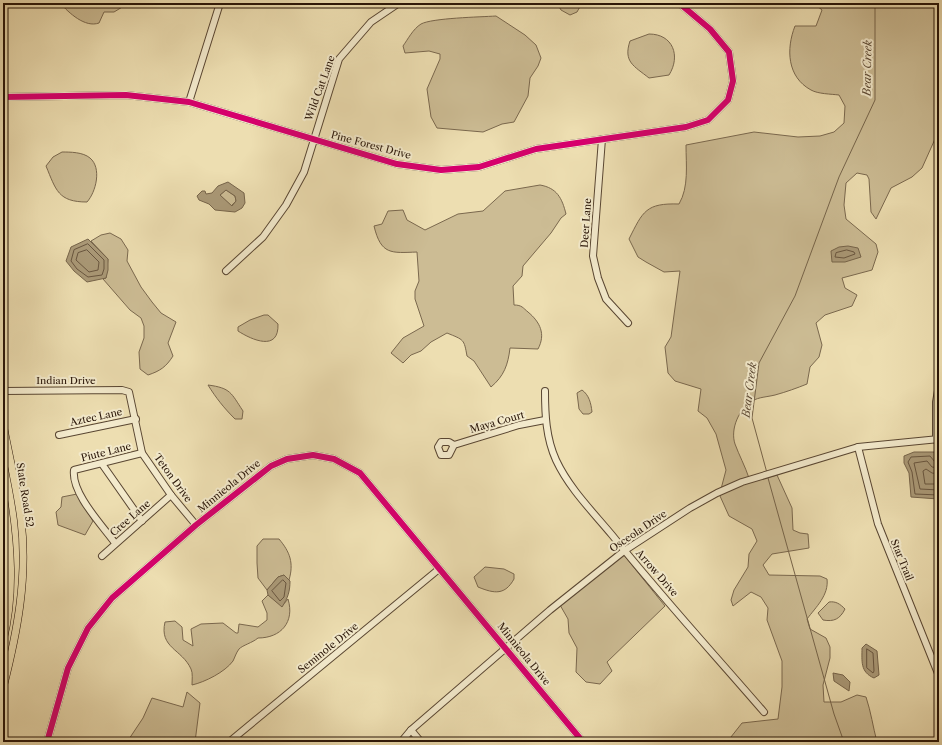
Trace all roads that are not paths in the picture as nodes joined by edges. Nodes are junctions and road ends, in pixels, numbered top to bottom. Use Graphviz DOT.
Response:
graph roads {
  1 [pos="220,3"];
  2 [pos="399,3"];
  3 [pos="679,3"];
  4 [pos="939,69"];
  5 [pos="939,93"];
  6 [pos="3,97"];
  7 [pos="189,102"];
  8 [pos="602,138"];
  9 [pos="313,140"];
  10 [pos="226,271"];
  11 [pos="628,323"];
  12 [pos="939,385"];
  13 [pos="3,391"];
  14 [pos="545,391"];
  15 [pos="129,392"];
  16 [pos="136,419"];
  17 [pos="545,420"];
  18 [pos="3,424"];
  19 [pos="59,435"];
  20 [pos="938,440"];
  21 [pos="454,445"];
  22 [pos="858,447"];
  23 [pos="142,453"];
  24 [pos="102,464"];
  25 [pos="3,494"];
  26 [pos="171,495"];
  27 [pos="142,521"];
  28 [pos="196,525"];
  29 [pos="8,526"];
  30 [pos="21,526"];
  31 [pos="115,544"];
  32 [pos="624,551"];
  33 [pos="102,556"];
  34 [pos="439,569"];
  35 [pos="3,641"];
  36 [pos="506,648"];
  37 [pos="5,672"];
  38 [pos="939,676"];
  39 [pos="3,688"];
  40 [pos="764,712"];
  41 [pos="411,730"];
  42 [pos="47,742"];
  43 [pos="229,742"];
  44 [pos="401,742"];
  45 [pos="421,742"];
  46 [pos="583,742"];
  1 -- 7 [label="street"];
  2 -- 9 [label="street, Wild Cat Lane"];
  3 -- 8 [label="street, Pine Forest Drive"];
  4 -- 5 [label="street"];
  6 -- 7 [label="street, Pine Forest Drive"];
  7 -- 9 [label="street, Pine Forest Drive"];
  8 -- 9 [label="street, Pine Forest Drive"];
  8 -- 11 [label="street, Deer Lane"];
  9 -- 10 [label="street, Wild Cat Lane"];
  12 -- 20 [label="street"];
  13 -- 15 [label="street, Indian Drive"];
  14 -- 17 [label="street, Arrow Drive"];
  15 -- 16 [label="street, Teton Drive"];
  16 -- 19 [label="street, Aztec Lane"];
  16 -- 23 [label="street, Teton Drive"];
  17 -- 21 [label="street, Maya Court"];
  17 -- 32 [label="street, Arrow Drive"];
  18 -- 30 [label="main road, State Road 52"];
  20 -- 22 [label="street, Osceola Drive"];
  22 -- 32 [label="street, Osceola Drive"];
  22 -- 38 [label="street, Star Trail"];
  23 -- 24 [label="street, Piute Lane"];
  23 -- 26 [label="street, Teton Drive"];
  24 -- 27 [label="street"];
  24 -- 31 [label="street, Piute Lane"];
  25 -- 29 [label="main road"];
  26 -- 27 [label="street, Cree Lane"];
  26 -- 28 [label="street, Teton Drive"];
  27 -- 31 [label="street, Cree Lane"];
  28 -- 34 [label="street, Minnieola Drive"];
  28 -- 42 [label="street, Minnieola Drive"];
  29 -- 30 [label="main road"];
  29 -- 35 [label="main road"];
  30 -- 37 [label="main road, State Road 52"];
  31 -- 33 [label="street, Cree Lane"];
  32 -- 36 [label="street, Osceola Drive"];
  32 -- 40 [label="street, Arrow Drive"];
  34 -- 36 [label="street, Minnieola Drive"];
  34 -- 43 [label="street, Seminole Drive"];
  36 -- 41 [label="street, Osceola Drive"];
  36 -- 46 [label="street, Minnieola Drive"];
  37 -- 39 [label="main road, State Road 52"];
  41 -- 44 [label="street, Osceola Drive"];
  41 -- 45 [label="street"];
}
